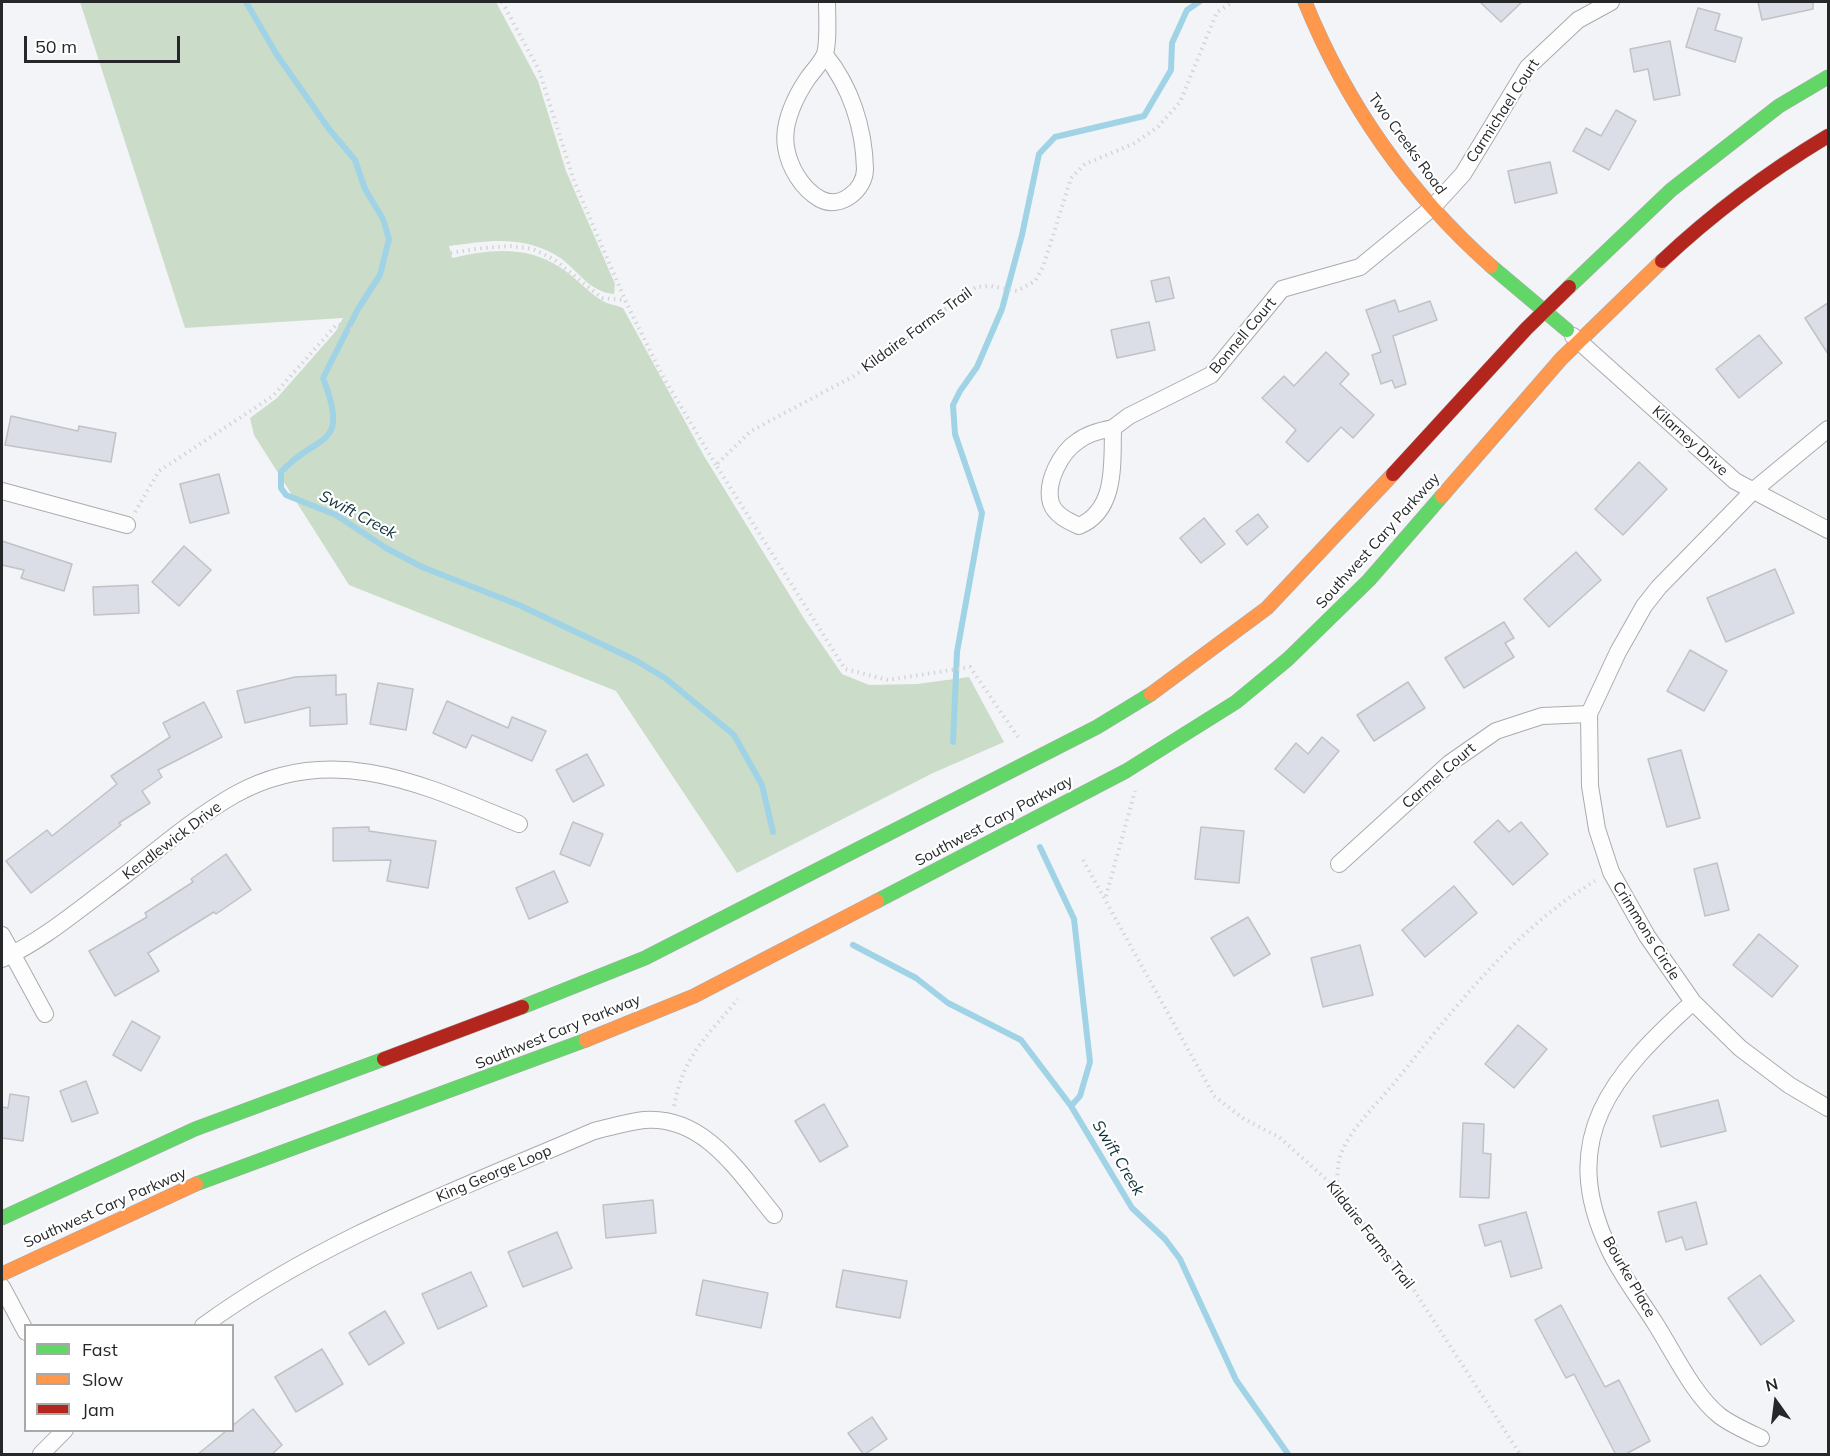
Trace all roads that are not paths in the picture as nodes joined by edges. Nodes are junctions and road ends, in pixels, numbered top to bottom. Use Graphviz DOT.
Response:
graph roads {
  1 [pos="827,2"];
  2 [pos="1305,2"];
  3 [pos="1611,2"];
  4 [pos="825,54"];
  5 [pos="1828,77"];
  6 [pos="1828,136"];
  7 [pos="1432,208"];
  8 [pos="1544,311"];
  9 [pos="1567,330"];
  10 [pos="1579,342"];
  11 [pos="1113,429"];
  12 [pos="1828,429"];
  13 [pos="1754,490"];
  14 [pos="2,491"];
  15 [pos="127,525"];
  16 [pos="1828,530"];
  17 [pos="1589,714"];
  18 [pos="519,824"];
  19 [pos="1340,864"];
  20 [pos="2,935"];
  21 [pos="7,957"];
  22 [pos="1693,1002"];
  23 [pos="45,1014"];
  24 [pos="1828,1108"];
  25 [pos="774,1215"];
  26 [pos="2,1218"];
  27 [pos="2,1274"];
  28 [pos="2,1287"];
  29 [pos="206,1324"];
  30 [pos="24,1328"];
  31 [pos="64,1432"];
  32 [pos="1761,1438"];
  33 [pos="41,1455"];
  1 -- 4 [label="street"];
  2 -- 7 [label="main road, Two Creeks Road"];
  3 -- 7 [label="street, Carmichael Court"];
  4 -- 4 [label="street"];
  5 -- 8 [label="main road"];
  6 -- 10 [label="main road, Southwest Cary Parkway"];
  7 -- 8 [label="main road, Two Creeks Road"];
  7 -- 11 [label="street, Bonnell Court"];
  8 -- 9 [label="main road, Two Creeks Road"];
  8 -- 26 [label="main road"];
  9 -- 10 [label="street, Kilarney Drive"];
  10 -- 13 [label="street, Kilarney Drive"];
  10 -- 27 [label="main road, Southwest Cary Parkway"];
  11 -- 11 [label="street, Bonnell Court"];
  12 -- 13 [label="street, Crimmons Circle"];
  13 -- 16 [label="street, Kilarney Drive"];
  13 -- 17 [label="street, Crimmons Circle"];
  14 -- 15 [label="street"];
  17 -- 19 [label="street, Carmel Court"];
  17 -- 22 [label="street, Crimmons Circle"];
  18 -- 21 [label="street, Kendlewick Drive"];
  20 -- 21 [label="street"];
  21 -- 23 [label="street"];
  22 -- 24 [label="street, Crimmons Circle"];
  22 -- 32 [label="street, Bourke Place"];
  25 -- 29 [label="street, King George Loop"];
  28 -- 30 [label="street"];
  31 -- 33 [label="street"];
}
